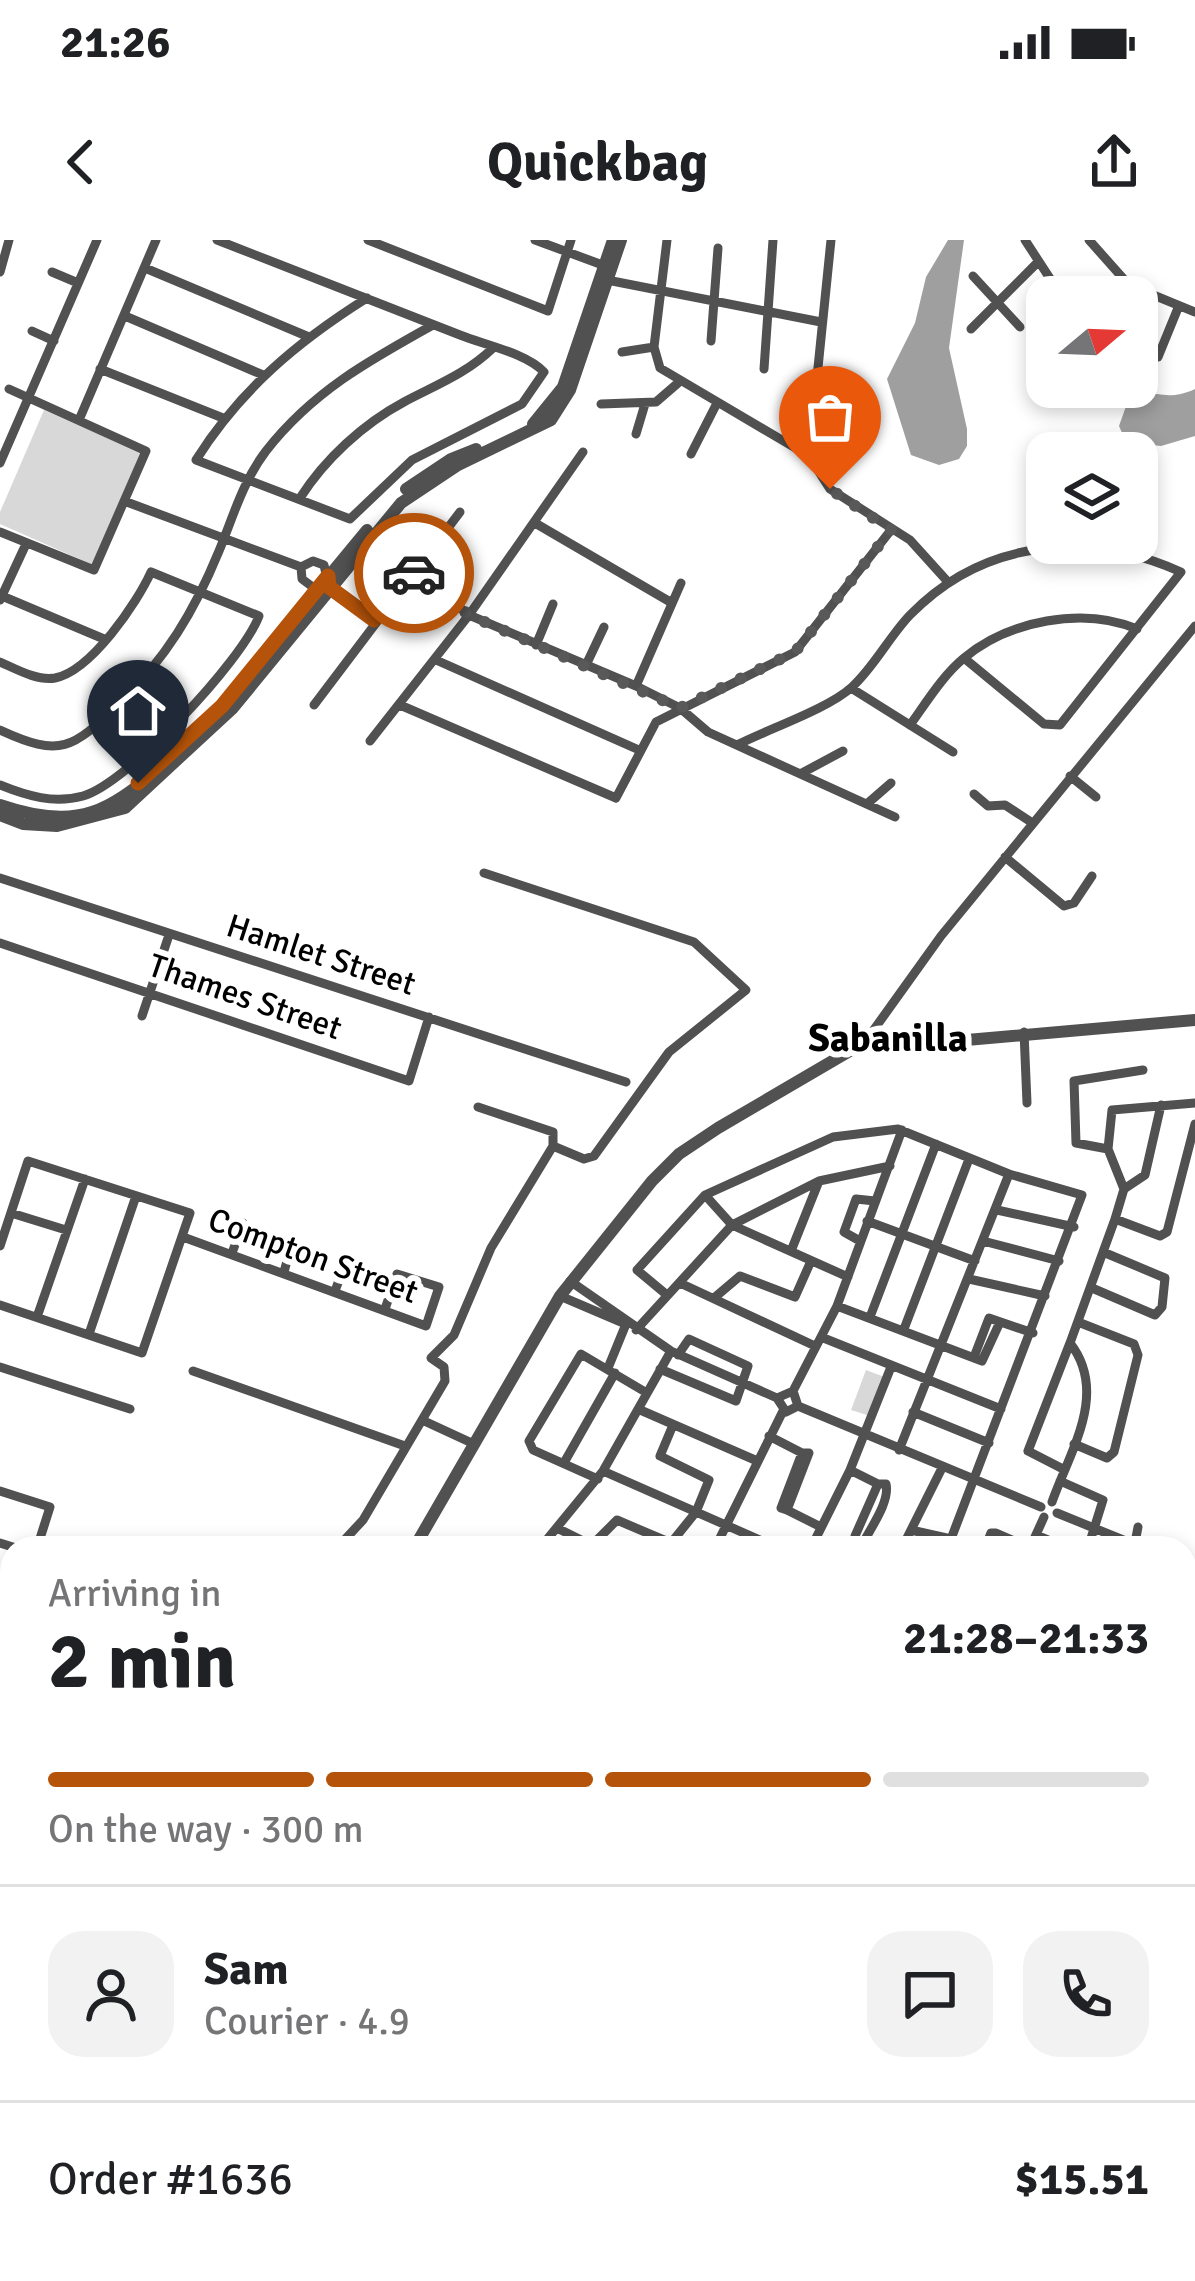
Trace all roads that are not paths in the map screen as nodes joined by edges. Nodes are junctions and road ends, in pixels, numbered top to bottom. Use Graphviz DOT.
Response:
graph roads {
  1 [pos="9,240"];
  2 [pos="97,240"];
  3 [pos="156,240"];
  4 [pos="218,240"];
  5 [pos="368,240"];
  6 [pos="535,240"];
  7 [pos="571,240"];
  8 [pos="617,240"];
  9 [pos="667,240"];
  10 [pos="773,240"];
  11 [pos="831,240"];
  12 [pos="1024,240"];
  13 [pos="1089,240"];
  14 [pos="718,248"];
  15 [pos="567,252"];
  16 [pos="2,256"];
  17 [pos="1037,263"];
  18 [pos="145,268"];
  19 [pos="0,272"];
  20 [pos="52,272"];
  21 [pos="606,273"];
  22 [pos="974,276"];
  23 [pos="1047,276"];
  24 [pos="78,283"];
  25 [pos="658,292"];
  26 [pos="367,298"];
  27 [pos="713,302"];
  28 [pos="997,302"];
  29 [pos="1178,308"];
  30 [pos="768,311"];
  31 [pos="1195,312"];
  32 [pos="125,316"];
  33 [pos="821,322"];
  34 [pos="433,325"];
  35 [pos="1020,327"];
  36 [pos="971,329"];
  37 [pos="32,331"];
  38 [pos="309,338"];
  39 [pos="54,341"];
  40 [pos="711,341"];
  41 [pos="654,347"];
  42 [pos="493,349"];
  43 [pos="622,352"];
  44 [pos="1158,357"];
  45 [pos="100,369"];
  46 [pos="764,369"];
  47 [pos="263,375"];
  48 [pos="678,383"];
  49 [pos="9,389"];
  50 [pos="29,399"];
  51 [pos="601,404"];
  52 [pos="645,404"];
  53 [pos="716,405"];
  54 [pos="224,418"];
  55 [pos="79,420"];
  56 [pos="637,434"];
  57 [pos="583,452"];
  58 [pos="691,454"];
  59 [pos="809,456"];
  60 [pos="0,463"];
  61 [pos="249,477"];
  62 [pos="300,498"];
  63 [pos="124,501"];
  64 [pos="460,512"];
  65 [pos="535,523"];
  66 [pos="891,530"];
  67 [pos="0,532"];
  68 [pos="224,539"];
  69 [pos="26,544"];
  70 [pos="301,567"];
  71 [pos="415,572"];
  72 [pos="948,582"];
  73 [pos="326,583"];
  74 [pos="681,583"];
  75 [pos="202,591"];
  76 [pos="1,598"];
  77 [pos="672,603"];
  78 [pos="553,604"];
  79 [pos="469,615"];
  80 [pos="374,620"];
  81 [pos="1195,626"];
  82 [pos="604,627"];
  83 [pos="1136,629"];
  84 [pos="104,639"];
  85 [pos="536,644"];
  86 [pos="964,658"];
  87 [pos="436,659"];
  88 [pos="0,662"];
  89 [pos="586,665"];
  90 [pos="636,686"];
  91 [pos="851,688"];
  92 [pos="314,705"];
  93 [pos="400,705"];
  94 [pos="680,708"];
  95 [pos="910,724"];
  96 [pos="0,730"];
  97 [pos="370,741"];
  98 [pos="737,745"];
  99 [pos="639,750"];
  100 [pos="843,751"];
  101 [pos="952,752"];
  102 [pos="802,773"];
  103 [pos="1070,776"];
  104 [pos="891,782"];
  105 [pos="0,785"];
  106 [pos="974,794"];
  107 [pos="1096,797"];
  108 [pos="868,803"];
  109 [pos="0,805"];
  110 [pos="0,815"];
  111 [pos="895,817"];
  112 [pos="1031,822"];
  113 [pos="1005,857"];
  114 [pos="484,873"];
  115 [pos="1092,876"];
  116 [pos="0,878"];
  117 [pos="169,934"];
  118 [pos="0,943"];
  119 [pos="150,993"];
  120 [pos="142,1016"];
  121 [pos="429,1017"];
  122 [pos="1195,1020"];
  123 [pos="1024,1032"];
  124 [pos="866,1042"];
  125 [pos="1143,1070"];
  126 [pos="626,1082"];
  127 [pos="1028,1103"];
  128 [pos="1195,1103"];
  129 [pos="1161,1106"];
  130 [pos="478,1107"];
  131 [pos="1195,1124"];
  132 [pos="902,1130"];
  133 [pos="936,1144"];
  134 [pos="553,1146"];
  135 [pos="1108,1149"];
  136 [pos="969,1160"];
  137 [pos="890,1166"];
  138 [pos="1009,1174"];
  139 [pos="85,1179"];
  140 [pos="820,1181"];
  141 [pos="1124,1190"];
  142 [pos="705,1195"];
  143 [pos="136,1196"];
  144 [pos="875,1201"];
  145 [pos="997,1210"];
  146 [pos="11,1213"];
  147 [pos="1115,1219"];
  148 [pos="867,1221"];
  149 [pos="243,1223"];
  150 [pos="732,1225"];
  151 [pos="1074,1227"];
  152 [pos="66,1229"];
  153 [pos="903,1234"];
  154 [pos="183,1237"];
  155 [pos="293,1239"];
  156 [pos="860,1241"];
  157 [pos="983,1241"];
  158 [pos="0,1244"];
  159 [pos="937,1246"];
  160 [pos="791,1251"];
  161 [pos="1103,1252"];
  162 [pos="232,1253"];
  163 [pos="348,1256"];
  164 [pos="811,1261"];
  165 [pos="975,1261"];
  166 [pos="1059,1261"];
  167 [pos="284,1272"];
  168 [pos="848,1277"];
  169 [pos="969,1279"];
  170 [pos="570,1281"];
  171 [pos="680,1283"];
  172 [pos="1092,1288"];
  173 [pos="335,1291"];
  174 [pos="667,1295"];
  175 [pos="560,1296"];
  176 [pos="1046,1297"];
  177 [pos="714,1298"];
  178 [pos="0,1305"];
  179 [pos="837,1306"];
  180 [pos="385,1310"];
  181 [pos="37,1317"];
  182 [pos="871,1317"];
  183 [pos="1000,1322"];
  184 [pos="1078,1322"];
  185 [pos="629,1326"];
  186 [pos="904,1329"];
  187 [pos="1033,1333"];
  188 [pos="89,1334"];
  189 [pos="818,1342"];
  190 [pos="1070,1343"];
  191 [pos="944,1345"];
  192 [pos="675,1353"];
  193 [pos="979,1359"];
  194 [pos="0,1367"];
  195 [pos="891,1367"];
  196 [pos="660,1369"];
  197 [pos="193,1371"];
  198 [pos="611,1371"];
  199 [pos="926,1379"];
  200 [pos="743,1384"];
  201 [pos="793,1391"];
  202 [pos="647,1393"];
  203 [pos="778,1398"];
  204 [pos="798,1406"];
  205 [pos="130,1409"];
  206 [pos="638,1409"];
  207 [pos="1001,1409"];
  208 [pos="783,1411"];
  209 [pos="913,1412"];
  210 [pos="422,1420"];
  211 [pos="673,1425"];
  212 [pos="770,1436"];
  213 [pos="864,1436"];
  214 [pos="989,1443"];
  215 [pos="474,1444"];
  216 [pos="1074,1444"];
  217 [pos="405,1447"];
  218 [pos="899,1450"];
  219 [pos="754,1460"];
  220 [pos="565,1461"];
  221 [pos="943,1466"];
  222 [pos="850,1470"];
  223 [pos="601,1475"];
  224 [pos="1061,1475"];
  225 [pos="976,1480"];
  226 [pos="0,1491"];
  227 [pos="1048,1510"];
  228 [pos="696,1512"];
  229 [pos="726,1525"];
  230 [pos="1138,1526"];
  231 [pos="557,1528"];
  232 [pos="821,1528"];
  233 [pos="1094,1528"];
  234 [pos="911,1530"];
  235 [pos="1036,1535"];
  236 [pos="41,1536"];
  237 [pos="348,1536"];
  238 [pos="421,1536"];
  239 [pos="550,1536"];
  240 [pos="563,1536"];
  241 [pos="603,1536"];
  242 [pos="655,1536"];
  243 [pos="677,1536"];
  244 [pos="721,1536"];
  245 [pos="750,1536"];
  246 [pos="817,1536"];
  247 [pos="871,1536"];
  248 [pos="908,1536"];
  249 [pos="938,1536"];
  250 [pos="952,1536"];
  251 [pos="1092,1536"];
  252 [pos="1113,1536"];
  253 [pos="1138,1536"];
  1 -- 16 [label="street"];
  2 -- 24 [label="street"];
  3 -- 18 [label="street"];
  4 -- 26 [label="street"];
  5 -- 15 [label="street"];
  6 -- 15 [label="street"];
  7 -- 15 [label="street"];
  8 -- 21 [label="street"];
  9 -- 25 [label="street"];
  10 -- 30 [label="street"];
  11 -- 33 [label="street"];
  12 -- 17 [label="street"];
  13 -- 29 [label="street"];
  14 -- 27 [label="street"];
  15 -- 21 [label="street"];
  16 -- 19 [label="street"];
  17 -- 23 [label="street"];
  17 -- 28 [label="street"];
  18 -- 32 [label="street"];
  18 -- 38 [label="street"];
  20 -- 24 [label="street"];
  21 -- 25 [label="street"];
  21 -- 73 [label="street"];
  22 -- 28 [label="street"];
  24 -- 39 [label="street"];
  25 -- 27 [label="street"];
  25 -- 41 [label="street"];
  26 -- 34 [label="street"];
  26 -- 38 [label="street"];
  27 -- 30 [label="street"];
  27 -- 40 [label="street"];
  28 -- 35 [label="street"];
  28 -- 36 [label="street"];
  29 -- 31 [label="street"];
  29 -- 44 [label="street"];
  30 -- 33 [label="street"];
  30 -- 46 [label="street"];
  32 -- 45 [label="street"];
  32 -- 47 [label="street"];
  33 -- 59 [label="street"];
  34 -- 42 [label="street"];
  34 -- 61 [label="street"];
  37 -- 39 [label="street"];
  38 -- 47 [label="street"];
  39 -- 50 [label="street"];
  41 -- 43 [label="street"];
  41 -- 48 [label="street"];
  42 -- 62 [label="street"];
  42 -- 62 [label="street"];
  45 -- 54 [label="street"];
  45 -- 55 [label="street"];
  47 -- 54 [label="street"];
  48 -- 52 [label="street"];
  48 -- 53 [label="street"];
  49 -- 50 [label="street"];
  50 -- 55 [label="street"];
  50 -- 60 [label="street"];
  51 -- 52 [label="street"];
  52 -- 56 [label="street"];
  53 -- 58 [label="street"];
  53 -- 59 [label="street"];
  54 -- 61 [label="street"];
  55 -- 63 [label="street"];
  57 -- 65 [label="street"];
  59 -- 66 [label="street"];
  61 -- 62 [label="street"];
  61 -- 68 [label="street"];
  63 -- 68 [label="street"];
  63 -- 69 [label="street"];
  64 -- 71 [label="street"];
  65 -- 77 [label="street"];
  65 -- 79 [label="street"];
  66 -- 72 [label="street"];
  66 -- 94 [label="street"];
  67 -- 69 [label="street"];
  68 -- 70 [label="street"];
  68 -- 75 [label="street"];
  69 -- 76 [label="street"];
  70 -- 73 [label="street"];
  70 -- 73 [label="street"];
  71 -- 79 [label="street"];
  71 -- 80 [label="street"];
  72 -- 83 [label="street"];
  72 -- 91 [label="street"];
  73 -- 80 [label="street"];
  73 -- 109 [label="street"];
  73 -- 110 [label="street"];
  74 -- 77 [label="street"];
  75 -- 84 [label="street"];
  75 -- 96 [label="street"];
  75 -- 105 [label="street"];
  76 -- 84 [label="street"];
  77 -- 90 [label="street"];
  78 -- 85 [label="street"];
  79 -- 85 [label="street"];
  79 -- 87 [label="street"];
  80 -- 92 [label="street"];
  81 -- 103 [label="street"];
  82 -- 89 [label="street"];
  83 -- 86 [label="street"];
  83 -- 86 [label="street"];
  84 -- 88 [label="street"];
  85 -- 89 [label="street"];
  86 -- 95 [label="street"];
  87 -- 93 [label="street"];
  87 -- 99 [label="street"];
  89 -- 90 [label="street"];
  90 -- 94 [label="street"];
  91 -- 95 [label="street"];
  91 -- 98 [label="street"];
  93 -- 97 [label="street"];
  93 -- 99 [label="street"];
  94 -- 98 [label="street"];
  94 -- 99 [label="street"];
  95 -- 101 [label="street"];
  98 -- 102 [label="street"];
  100 -- 102 [label="street"];
  102 -- 108 [label="street"];
  103 -- 107 [label="street"];
  103 -- 112 [label="street"];
  104 -- 108 [label="street"];
  106 -- 112 [label="street"];
  108 -- 111 [label="street"];
  112 -- 113 [label="street"];
  113 -- 115 [label="street"];
  113 -- 124 [label="street"];
  114 -- 134 [label="street"];
  116 -- 117 [label="street, Hamlet Street"];
  117 -- 119 [label="street"];
  117 -- 121 [label="street, Hamlet Street"];
  118 -- 119 [label="street, Thames Street"];
  119 -- 120 [label="street"];
  119 -- 121 [label="street, Thames Street"];
  121 -- 126 [label="street, Hamlet Street"];
  122 -- 123 [label="street"];
  123 -- 124 [label="street"];
  123 -- 127 [label="street"];
  124 -- 170 [label="street"];
  125 -- 135 [label="street"];
  128 -- 129 [label="street"];
  129 -- 135 [label="street"];
  129 -- 141 [label="street"];
  130 -- 134 [label="street"];
  131 -- 147 [label="street"];
  132 -- 133 [label="street"];
  132 -- 137 [label="street"];
  132 -- 142 [label="street"];
  133 -- 136 [label="street"];
  133 -- 153 [label="street"];
  134 -- 210 [label="street"];
  135 -- 141 [label="street"];
  136 -- 138 [label="street"];
  136 -- 159 [label="street"];
  137 -- 140 [label="street"];
  137 -- 144 [label="street"];
  138 -- 145 [label="street"];
  138 -- 151 [label="street"];
  139 -- 143 [label="street"];
  139 -- 146 [label="street"];
  139 -- 152 [label="street"];
  140 -- 150 [label="street"];
  140 -- 160 [label="street"];
  141 -- 147 [label="street"];
  142 -- 150 [label="street"];
  142 -- 174 [label="street"];
  143 -- 154 [label="street"];
  143 -- 188 [label="street"];
  144 -- 148 [label="street"];
  144 -- 156 [label="street"];
  145 -- 151 [label="street"];
  145 -- 157 [label="street"];
  146 -- 152 [label="street"];
  146 -- 158 [label="street"];
  147 -- 161 [label="street"];
  148 -- 153 [label="street"];
  148 -- 156 [label="street"];
  149 -- 162 [label="street"];
  150 -- 160 [label="street"];
  150 -- 171 [label="street"];
  151 -- 166 [label="street"];
  152 -- 181 [label="street"];
  153 -- 159 [label="street"];
  153 -- 182 [label="street"];
  154 -- 162 [label="street, Compton Street"];
  154 -- 188 [label="street"];
  155 -- 167 [label="street"];
  156 -- 168 [label="street"];
  157 -- 165 [label="street"];
  157 -- 166 [label="street"];
  159 -- 165 [label="street"];
  159 -- 186 [label="street"];
  160 -- 164 [label="street"];
  161 -- 172 [label="street"];
  161 -- 172 [label="street"];
  162 -- 167 [label="street, Compton Street"];
  163 -- 173 [label="street"];
  164 -- 168 [label="street"];
  164 -- 177 [label="street"];
  165 -- 169 [label="street"];
  166 -- 176 [label="street"];
  167 -- 173 [label="street, Compton Street"];
  168 -- 179 [label="street"];
  169 -- 176 [label="street"];
  169 -- 191 [label="street"];
  170 -- 175 [label="street"];
  170 -- 185 [label="street"];
  171 -- 174 [label="street"];
  171 -- 177 [label="street"];
  172 -- 184 [label="street"];
  173 -- 180 [label="street, Compton Street"];
  174 -- 185 [label="street"];
  175 -- 185 [label="street"];
  175 -- 215 [label="street"];
  176 -- 187 [label="street"];
  177 -- 189 [label="street"];
  178 -- 181 [label="street"];
  179 -- 182 [label="street"];
  179 -- 189 [label="street"];
  180 -- 180 [label="street, Compton Street"];
  181 -- 188 [label="street"];
  182 -- 186 [label="street"];
  183 -- 187 [label="street"];
  183 -- 193 [label="street"];
  183 -- 193 [label="street"];
  184 -- 190 [label="street"];
  184 -- 216 [label="street"];
  185 -- 192 [label="street"];
  185 -- 198 [label="street"];
  186 -- 191 [label="street"];
  187 -- 207 [label="street"];
  189 -- 195 [label="street"];
  189 -- 201 [label="street"];
  190 -- 216 [label="street"];
  190 -- 224 [label="street"];
  191 -- 193 [label="street"];
  191 -- 199 [label="street"];
  192 -- 196 [label="street"];
  192 -- 200 [label="street"];
  192 -- 200 [label="street"];
  194 -- 205 [label="street"];
  195 -- 199 [label="street"];
  195 -- 213 [label="street"];
  196 -- 200 [label="street"];
  196 -- 202 [label="street"];
  197 -- 217 [label="street"];
  198 -- 202 [label="street"];
  198 -- 220 [label="street"];
  198 -- 220 [label="street"];
  199 -- 207 [label="street"];
  199 -- 209 [label="street"];
  200 -- 203 [label="street"];
  201 -- 203 [label="street"];
  201 -- 204 [label="street"];
  202 -- 206 [label="street"];
  203 -- 208 [label="street"];
  204 -- 208 [label="street"];
  204 -- 213 [label="street"];
  206 -- 211 [label="street"];
  206 -- 223 [label="street"];
  207 -- 214 [label="street"];
  208 -- 212 [label="street"];
  209 -- 214 [label="street"];
  209 -- 218 [label="street"];
  210 -- 215 [label="street"];
  210 -- 217 [label="street"];
  211 -- 219 [label="street"];
  211 -- 228 [label="street"];
  212 -- 219 [label="street"];
  212 -- 232 [label="street"];
  213 -- 218 [label="street"];
  213 -- 222 [label="street"];
  214 -- 225 [label="street"];
  215 -- 238 [label="street"];
  216 -- 224 [label="street"];
  217 -- 237 [label="street"];
  218 -- 221 [label="street"];
  219 -- 229 [label="street"];
  220 -- 223 [label="street"];
  221 -- 225 [label="street"];
  221 -- 234 [label="street"];
  222 -- 232 [label="street"];
  222 -- 247 [label="street"];
  223 -- 228 [label="street"];
  223 -- 231 [label="street"];
  224 -- 227 [label="street"];
  224 -- 233 [label="street"];
  225 -- 227 [label="street"];
  225 -- 250 [label="street"];
  226 -- 236 [label="street"];
  227 -- 233 [label="street"];
  227 -- 235 [label="street"];
  228 -- 229 [label="street"];
  228 -- 243 [label="street"];
  229 -- 244 [label="street"];
  229 -- 245 [label="street"];
  230 -- 253 [label="street"];
  231 -- 239 [label="street"];
  231 -- 240 [label="street"];
  232 -- 246 [label="street"];
  233 -- 251 [label="street"];
  233 -- 252 [label="street"];
  234 -- 248 [label="street"];
  234 -- 249 [label="street"];
  241 -- 242 [label="street"];
}
